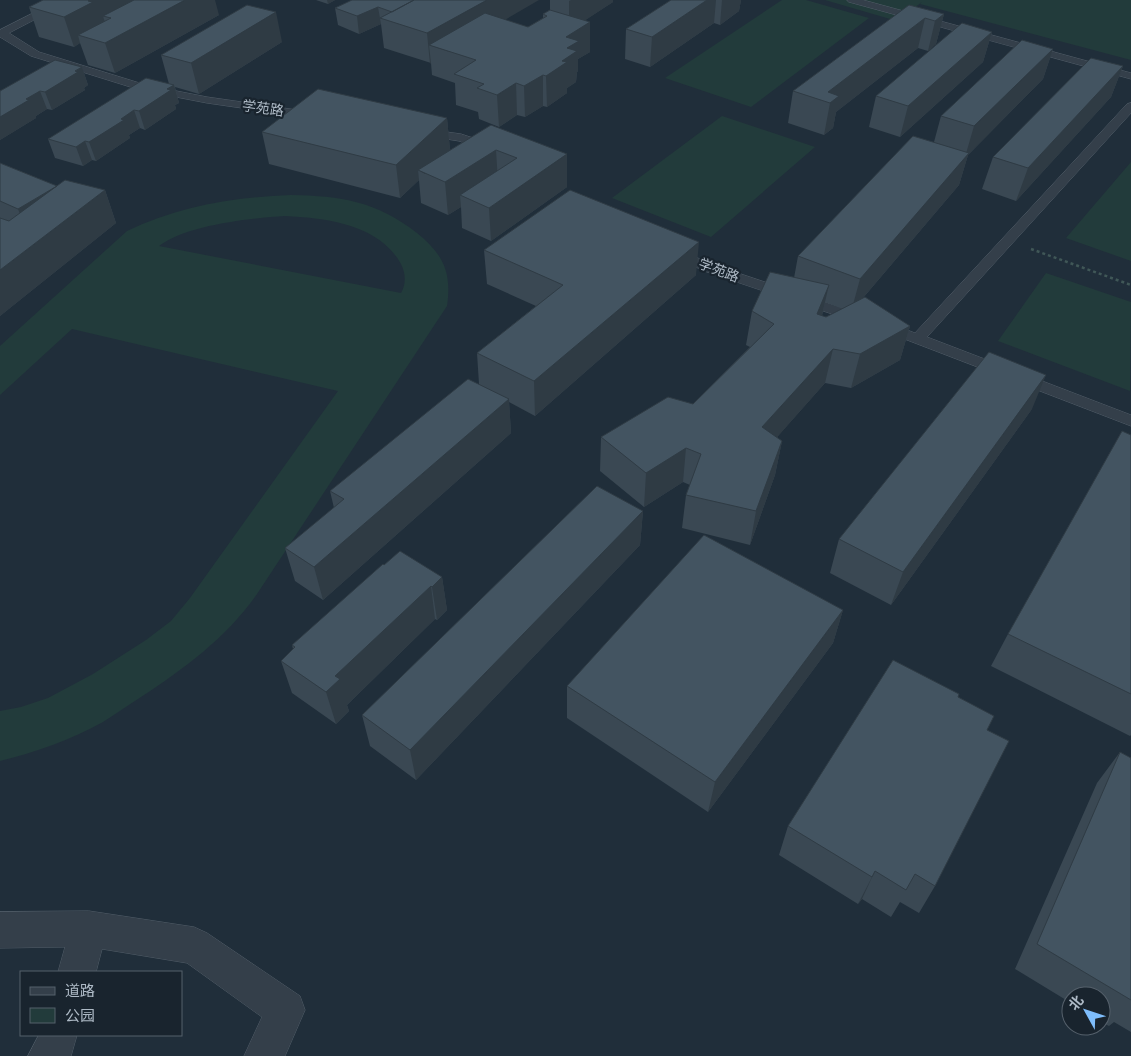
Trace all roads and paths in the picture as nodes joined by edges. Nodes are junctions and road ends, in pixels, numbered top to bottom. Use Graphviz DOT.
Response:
graph roads {
  1 [pos="67,0"];
  2 [pos="852,0"];
  3 [pos="1,33"];
  4 [pos="1131,76"];
  5 [pos="1131,106"];
  6 [pos="324,118"];
  7 [pos="412,131"];
  8 [pos="498,152"];
  9 [pos="1007,241"];
  10 [pos="660,245"];
  11 [pos="1131,285"];
  12 [pos="918,338"];
  13 [pos="1131,421"];
  14 [pos="89,929"];
  15 [pos="6,935"];
  16 [pos="77,971"];
  17 [pos="58,1036"];
  18 [pos="48,1056"];
  19 [pos="264,1056"];
  1 -- 3 [label="lane"];
  2 -- 4 [label="lane"];
  3 -- 6 [label="lane, 学苑路"];
  5 -- 9 [label="lane"];
  7 -- 8 [label="lane"];
  9 -- 11 [label="path"];
  9 -- 12 [label="lane"];
  10 -- 12 [label="lane, 学苑路"];
  12 -- 13 [label="lane, 学苑路"];
  14 -- 15 [label="street"];
  14 -- 16 [label="street"];
  14 -- 19 [label="street"];
  17 -- 18 [label="street"];
}
